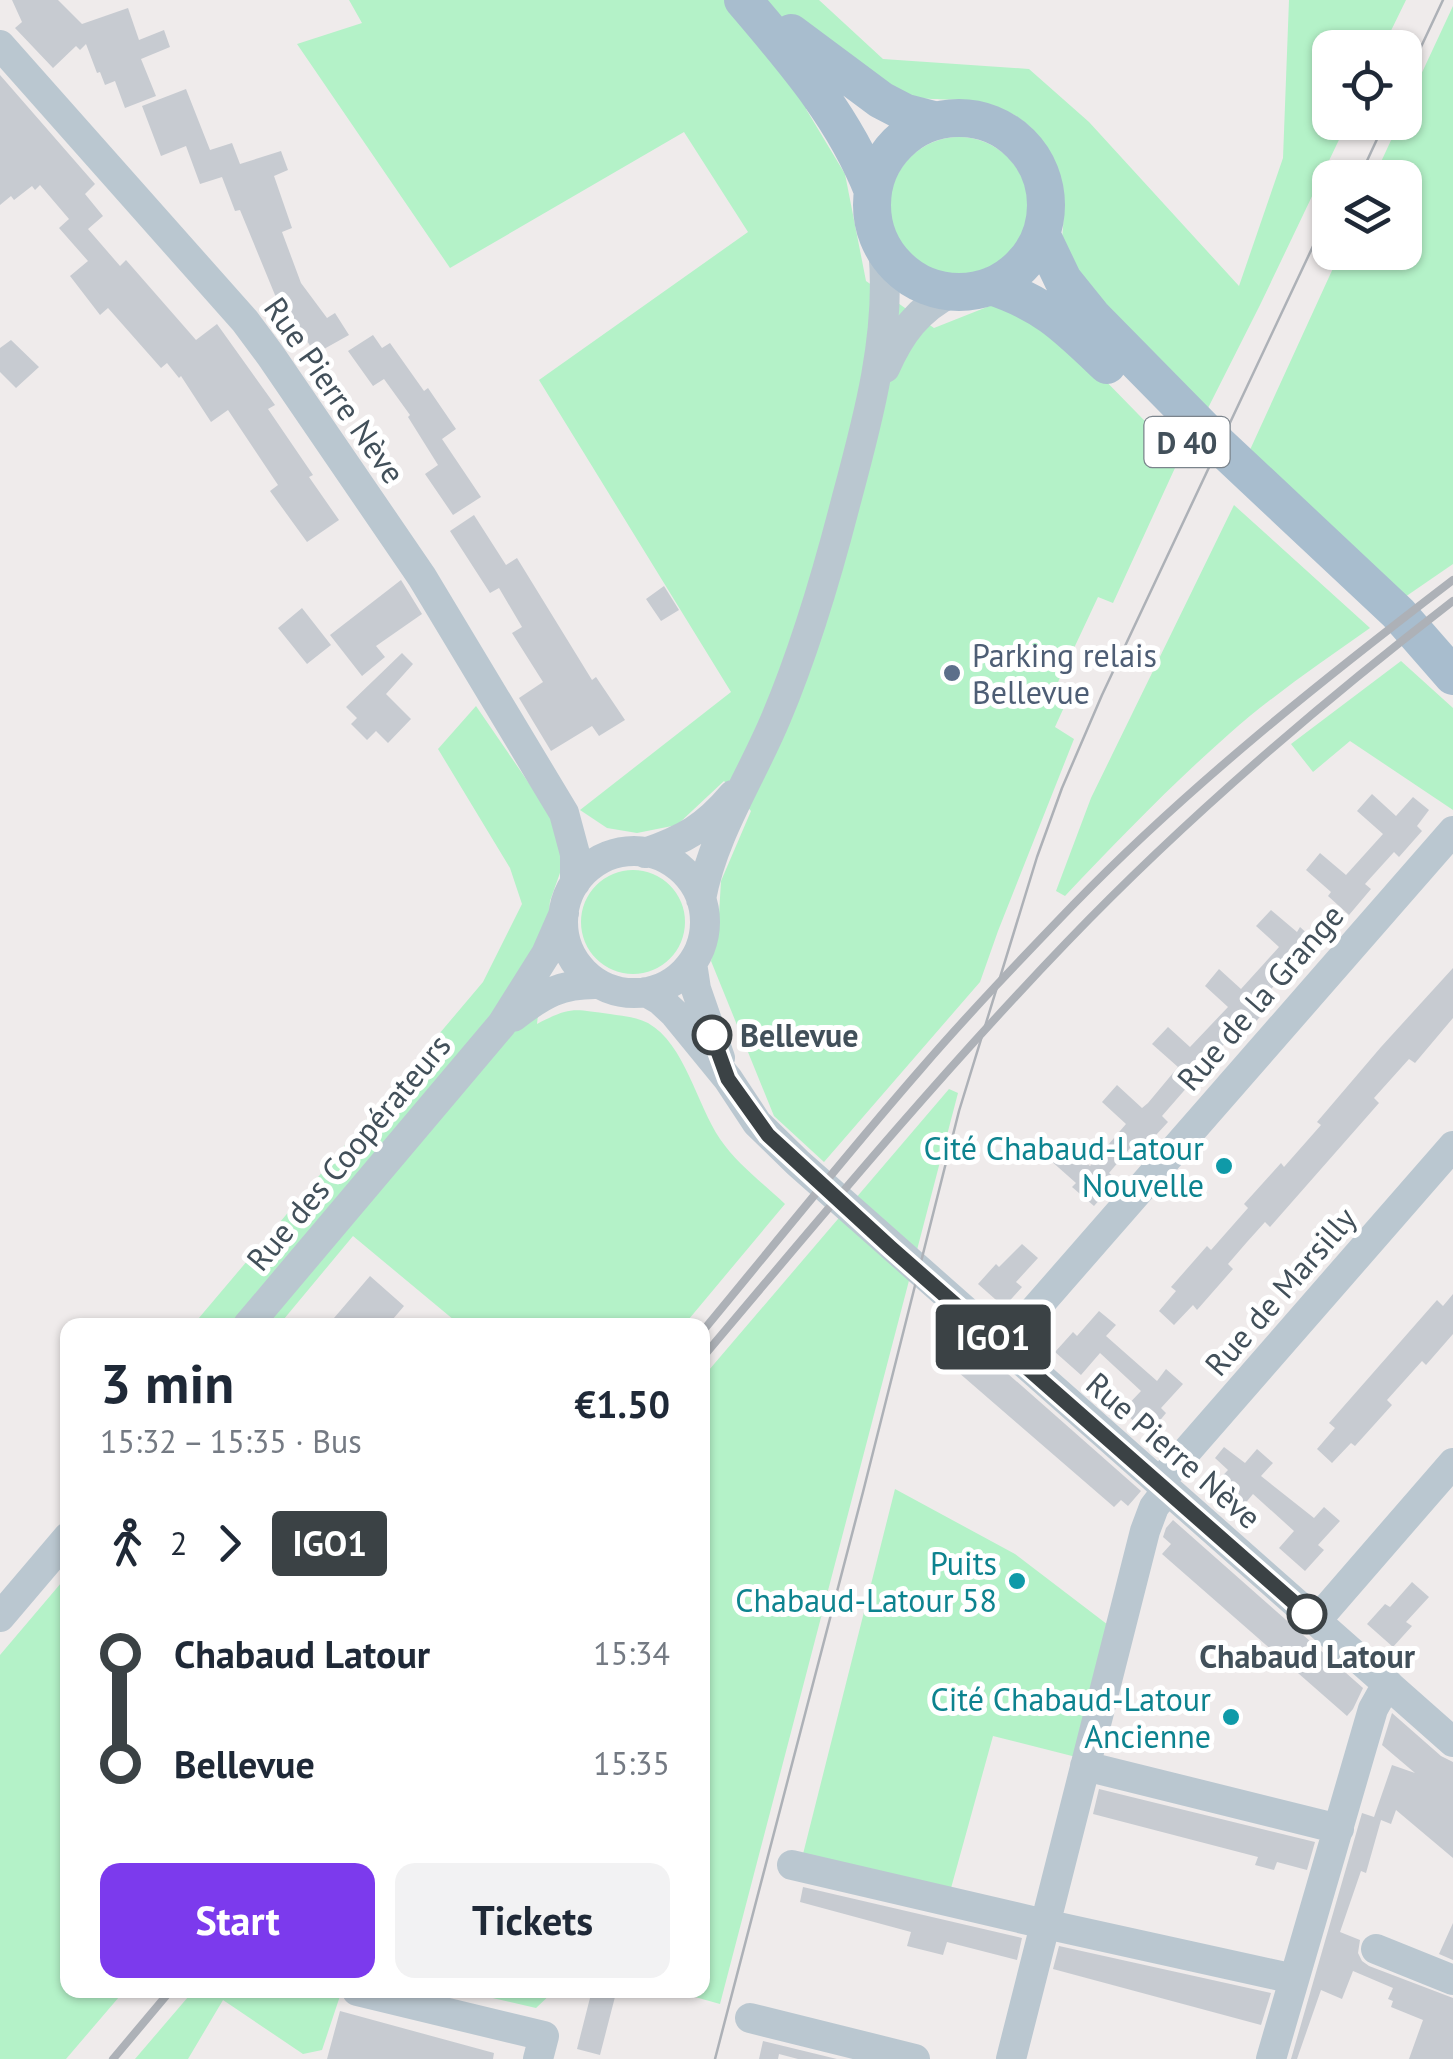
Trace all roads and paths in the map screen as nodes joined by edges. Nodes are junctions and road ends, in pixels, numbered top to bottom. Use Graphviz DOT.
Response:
graph roads {
  1 [pos="747,0"];
  2 [pos="0,45"];
  3 [pos="937,120"];
  4 [pos="873,192"];
  5 [pos="1042,234"];
  6 [pos="884,248"];
  7 [pos="991,286"];
  8 [pos="952,292"];
  9 [pos="874,394"];
  10 [pos="1450,672"];
  11 [pos="744,782"];
  12 [pos="564,813"];
  13 [pos="1452,830"];
  14 [pos="632,853"];
  15 [pos="575,884"];
  16 [pos="701,899"];
  17 [pos="564,913"];
  18 [pos="692,962"];
  19 [pos="600,984"];
  20 [pos="646,992"];
  21 [pos="502,1024"];
  22 [pos="728,1079"];
  23 [pos="1453,1146"];
  24 [pos="254,1318"];
  25 [pos="1003,1346"];
  26 [pos="1453,1464"];
  27 [pos="1163,1486"];
  28 [pos="60,1546"];
  29 [pos="0,1617"];
  30 [pos="1316,1621"];
  31 [pos="1389,1685"];
  32 [pos="1453,1742"];
  33 [pos="1085,1766"];
  34 [pos="1339,1830"];
  35 [pos="792,1865"];
  36 [pos="1045,1924"];
  37 [pos="1376,1948"];
  38 [pos="1294,1978"];
  39 [pos="1453,1980"];
  40 [pos="380,1998"];
  41 [pos="750,2018"];
  42 [pos="541,2048"];
  43 [pos="915,2059"];
  44 [pos="1010,2059"];
  45 [pos="1271,2059"];
  1 -- 3 [label="main road"];
  1 -- 4 [label="main road"];
  2 -- 12 [label="street, Rue Pierre Nève"];
  3 -- 4 [label="main road"];
  3 -- 5 [label="main road"];
  4 -- 6 [label="main road"];
  5 -- 7 [label="main road"];
  5 -- 10 [label="main road, D 40"];
  6 -- 8 [label="main road"];
  6 -- 9 [label="street"];
  7 -- 8 [label="main road"];
  7 -- 10 [label="main road, D 40"];
  8 -- 9 [label="street"];
  9 -- 11 [label="street"];
  11 -- 14 [label="street"];
  11 -- 16 [label="street"];
  12 -- 14 [label="street, Rue Pierre Nève"];
  12 -- 15 [label="street, Rue Pierre Nève"];
  13 -- 25 [label="street, Rue de la Grange"];
  14 -- 15 [label="street"];
  14 -- 16 [label="street"];
  15 -- 17 [label="street"];
  16 -- 18 [label="street"];
  17 -- 19 [label="street"];
  17 -- 21 [label="street, Rue des Coopérateurs"];
  18 -- 20 [label="street"];
  18 -- 22 [label="street, Rue Pierre Nève"];
  19 -- 20 [label="street"];
  19 -- 21 [label="street, Rue des Coopérateurs"];
  20 -- 22 [label="street, Rue Pierre Nève"];
  21 -- 24 [label="street, Rue des Coopérateurs"];
  22 -- 25 [label="street, Rue Pierre Nève"];
  23 -- 27 [label="street, Rue de Marsilly"];
  25 -- 27 [label="street, Rue Pierre Nève"];
  26 -- 30 [label="street"];
  27 -- 30 [label="street, Rue Pierre Nève"];
  27 -- 33 [label="street, Rue de Marsilly"];
  28 -- 29 [label="street"];
  30 -- 31 [label="street, Rue Pierre Nève"];
  31 -- 32 [label="street, Rue Pierre Nève"];
  31 -- 34 [label="street"];
  33 -- 34 [label="street"];
  33 -- 36 [label="street, Rue de Marsilly"];
  34 -- 38 [label="street"];
  35 -- 36 [label="street"];
  36 -- 38 [label="street"];
  36 -- 44 [label="street, Rue de Marsilly"];
  37 -- 39 [label="street"];
  38 -- 45 [label="street"];
  40 -- 42 [label="street"];
  41 -- 43 [label="street"];
}
